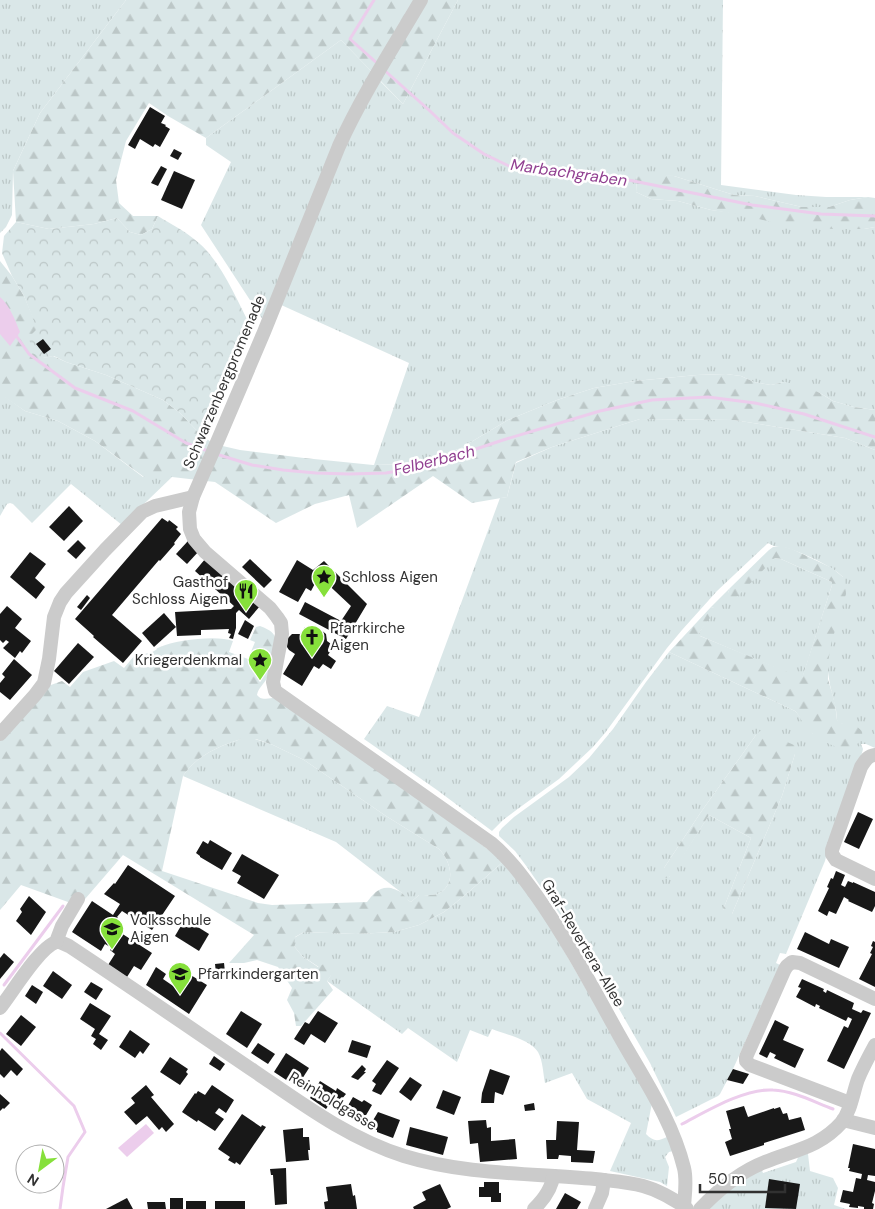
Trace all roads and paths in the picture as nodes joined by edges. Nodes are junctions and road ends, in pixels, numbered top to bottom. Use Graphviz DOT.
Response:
graph roads {
  1 [pos="422,0"];
  2 [pos="193,497"];
  3 [pos="273,686"];
  4 [pos="0,734"];
  5 [pos="875,755"];
  6 [pos="875,879"];
  7 [pos="78,899"];
  8 [pos="56,942"];
  9 [pos="875,998"];
  10 [pos="0,1008"];
  11 [pos="875,1045"];
  12 [pos="850,1103"];
  13 [pos="843,1120"];
  14 [pos="875,1128"];
  15 [pos="553,1176"];
  16 [pos="604,1180"];
  17 [pos="685,1207"];
  18 [pos="534,1209"];
  19 [pos="595,1209"];
  20 [pos="700,1209"];
  1 -- 2 [label="street, Schwarzenbergpromenade"];
  2 -- 3 [label="street, Schwarzenbergpromenade"];
  2 -- 4 [label="street"];
  3 -- 17 [label="street, Graf-Revertera-Allee"];
  5 -- 6 [label="street"];
  7 -- 8 [label="street"];
  8 -- 10 [label="street"];
  8 -- 15 [label="street, Reinholdgasse"];
  9 -- 12 [label="street"];
  11 -- 12 [label="street"];
  12 -- 13 [label="street"];
  13 -- 14 [label="street"];
  13 -- 20 [label="street"];
  15 -- 16 [label="street, Reinholdgasse"];
  15 -- 18 [label="street"];
  16 -- 17 [label="street, Reinholdgasse"];
  16 -- 19 [label="street"];
}
